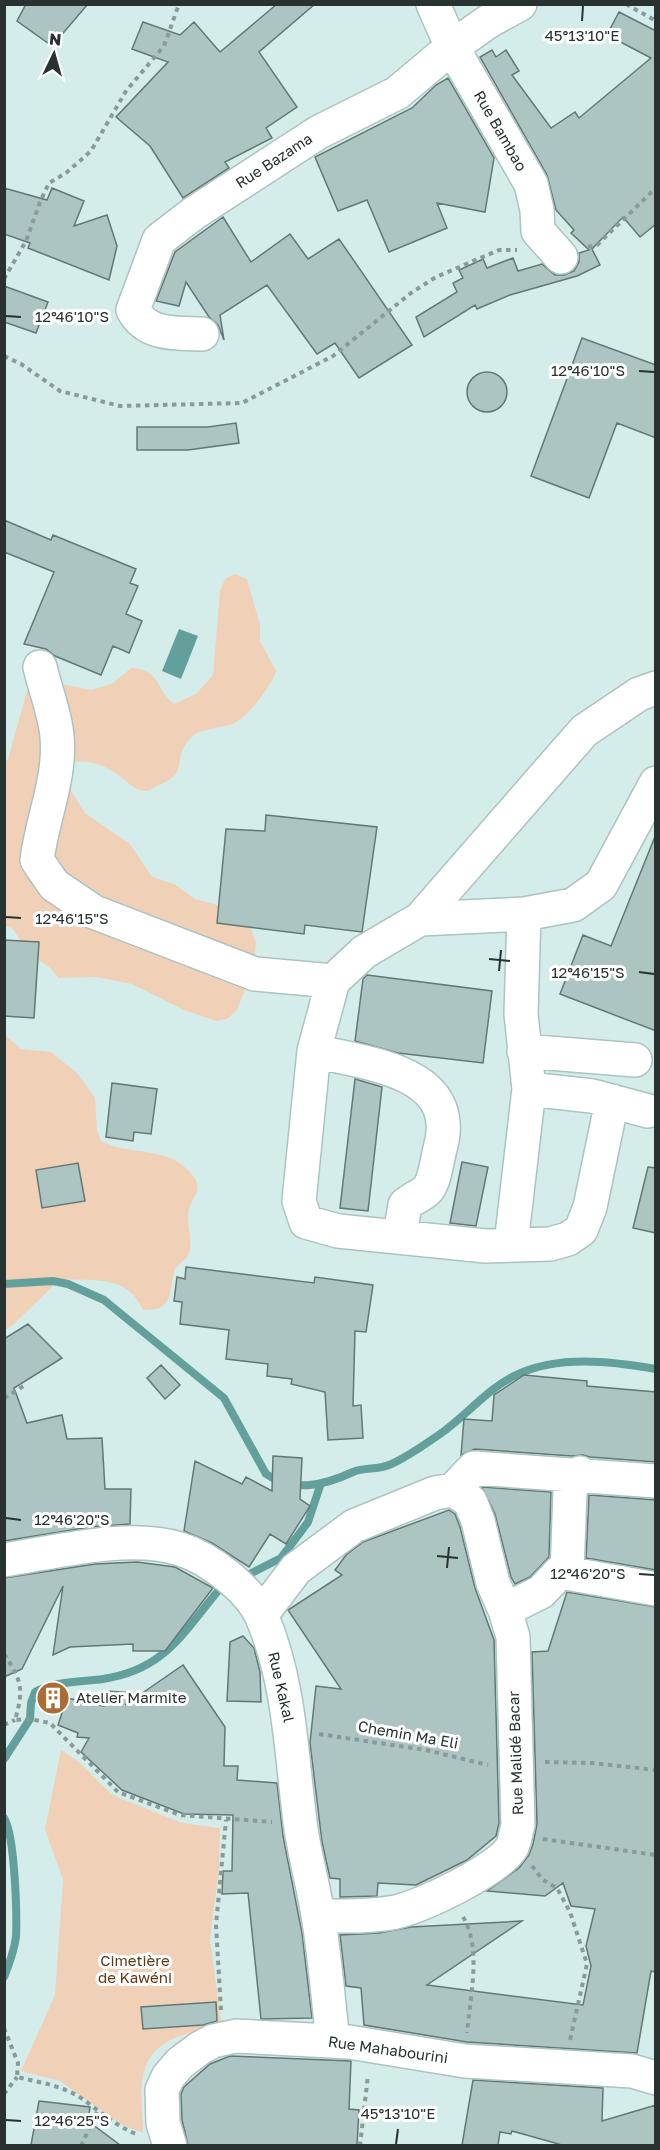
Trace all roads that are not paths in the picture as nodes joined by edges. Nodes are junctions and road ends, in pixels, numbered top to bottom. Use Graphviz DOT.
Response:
graph roads {
  1 [pos="433,4"];
  2 [pos="520,4"];
  3 [pos="452,47"];
  4 [pos="561,257"];
  5 [pos="202,334"];
  6 [pos="40,667"];
  7 [pos="656,688"];
  8 [pos="656,783"];
  9 [pos="524,914"];
  10 [pos="420,919"];
  11 [pos="333,981"];
  12 [pos="314,1051"];
  13 [pos="524,1051"];
  14 [pos="636,1060"];
  15 [pos="529,1089"];
  16 [pos="612,1101"];
  17 [pos="648,1111"];
  18 [pos="400,1235"];
  19 [pos="511,1244"];
  20 [pos="580,1473"];
  21 [pos="656,1481"];
  22 [pos="453,1490"];
  23 [pos="4,1560"];
  24 [pos="567,1573"];
  25 [pos="656,1589"];
  26 [pos="245,1595"];
  27 [pos="505,1611"];
  28 [pos="318,1916"];
  29 [pos="333,2041"];
  30 [pos="656,2078"];
  31 [pos="168,2137"];
  1 -- 3 [label="street, Rue Bambao"];
  2 -- 3 [label="street, Rue Bazama"];
  3 -- 4 [label="street, Rue Bambao"];
  3 -- 5 [label="street, Rue Bazama"];
  6 -- 11 [label="street"];
  7 -- 10 [label="street"];
  8 -- 9 [label="street"];
  9 -- 10 [label="street"];
  9 -- 13 [label="street"];
  10 -- 11 [label="street"];
  11 -- 12 [label="street"];
  12 -- 18 [label="street"];
  12 -- 18 [label="street"];
  13 -- 14 [label="street"];
  13 -- 15 [label="street"];
  15 -- 16 [label="street"];
  15 -- 19 [label="street"];
  16 -- 17 [label="street"];
  16 -- 19 [label="street"];
  18 -- 19 [label="street"];
  20 -- 21 [label="street"];
  20 -- 22 [label="street"];
  20 -- 24 [label="street"];
  22 -- 26 [label="street"];
  22 -- 27 [label="street, Rue Malidé Bacar"];
  23 -- 26 [label="street"];
  24 -- 25 [label="street"];
  24 -- 27 [label="street"];
  26 -- 28 [label="street, Rue Kakal"];
  27 -- 28 [label="street, Rue Malidé Bacar"];
  28 -- 29 [label="street, Rue Kakal"];
  29 -- 30 [label="street, Rue Mahabourini"];
  29 -- 31 [label="street, Rue Mahabourini"];
}
